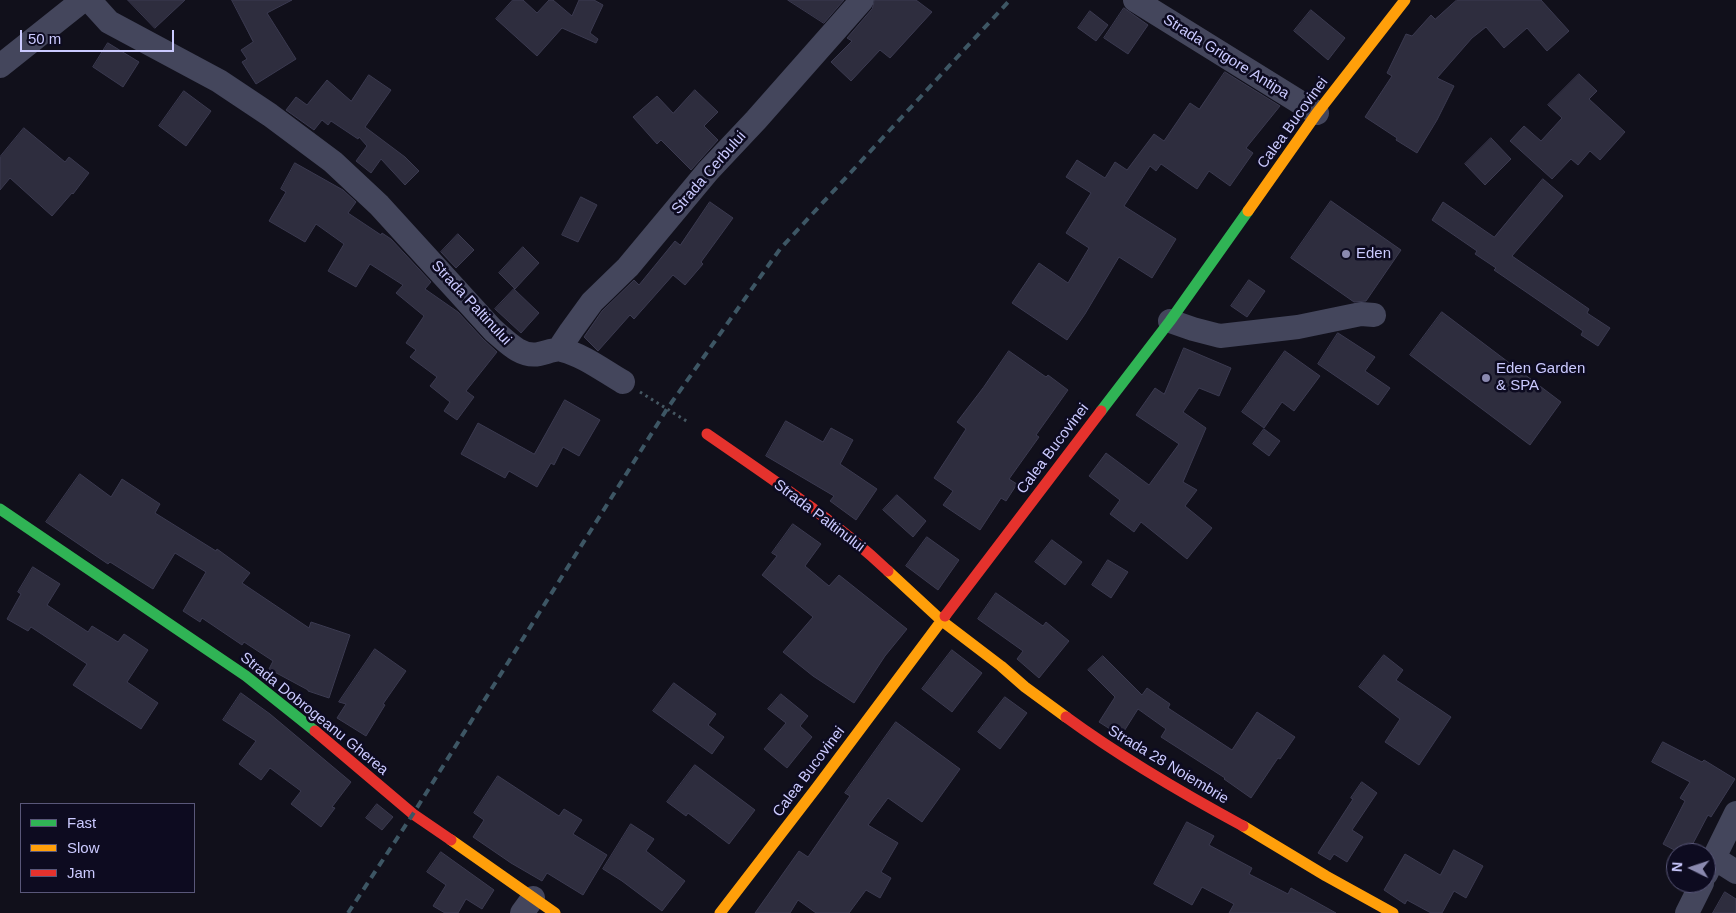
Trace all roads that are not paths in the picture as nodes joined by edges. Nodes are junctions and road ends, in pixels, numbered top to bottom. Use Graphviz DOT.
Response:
graph roads {
  1 [pos="862,0"];
  2 [pos="1135,0"];
  3 [pos="1405,0"];
  4 [pos="79,2"];
  5 [pos="0,66"];
  6 [pos="1317,114"];
  7 [pos="1374,315"];
  8 [pos="1170,320"];
  9 [pos="559,349"];
  10 [pos="623,382"];
  11 [pos="707,434"];
  12 [pos="0,509"];
  13 [pos="942,620"];
  14 [pos="1736,814"];
  15 [pos="1716,854"];
  16 [pos="1716,867"];
  17 [pos="1736,872"];
  18 [pos="1697,893"];
  19 [pos="527,906"];
  20 [pos="555,913"];
  21 [pos="720,913"];
  22 [pos="1393,913"];
  23 [pos="1687,913"];
  1 -- 9 [label="street, Strada Cerbului"];
  2 -- 6 [label="street, Strada Grigore Antipa"];
  3 -- 6 [label="main road, Calea Bucovinei"];
  4 -- 5 [label="street"];
  4 -- 9 [label="street, Strada Paltinului"];
  6 -- 8 [label="main road, Calea Bucovinei"];
  7 -- 8 [label="street"];
  8 -- 13 [label="main road, Calea Bucovinei"];
  9 -- 10 [label="street"];
  11 -- 13 [label="main road, Strada Paltinului"];
  12 -- 19 [label="main road, Strada Dobrogeanu Gherea"];
  13 -- 21 [label="main road, Calea Bucovinei"];
  13 -- 22 [label="main road, Strada 28 Noiembrie"];
  14 -- 15 [label="street"];
  16 -- 17 [label="street"];
  18 -- 23 [label="street"];
  19 -- 20 [label="main road, Strada Dobrogeanu Gherea"];
}
